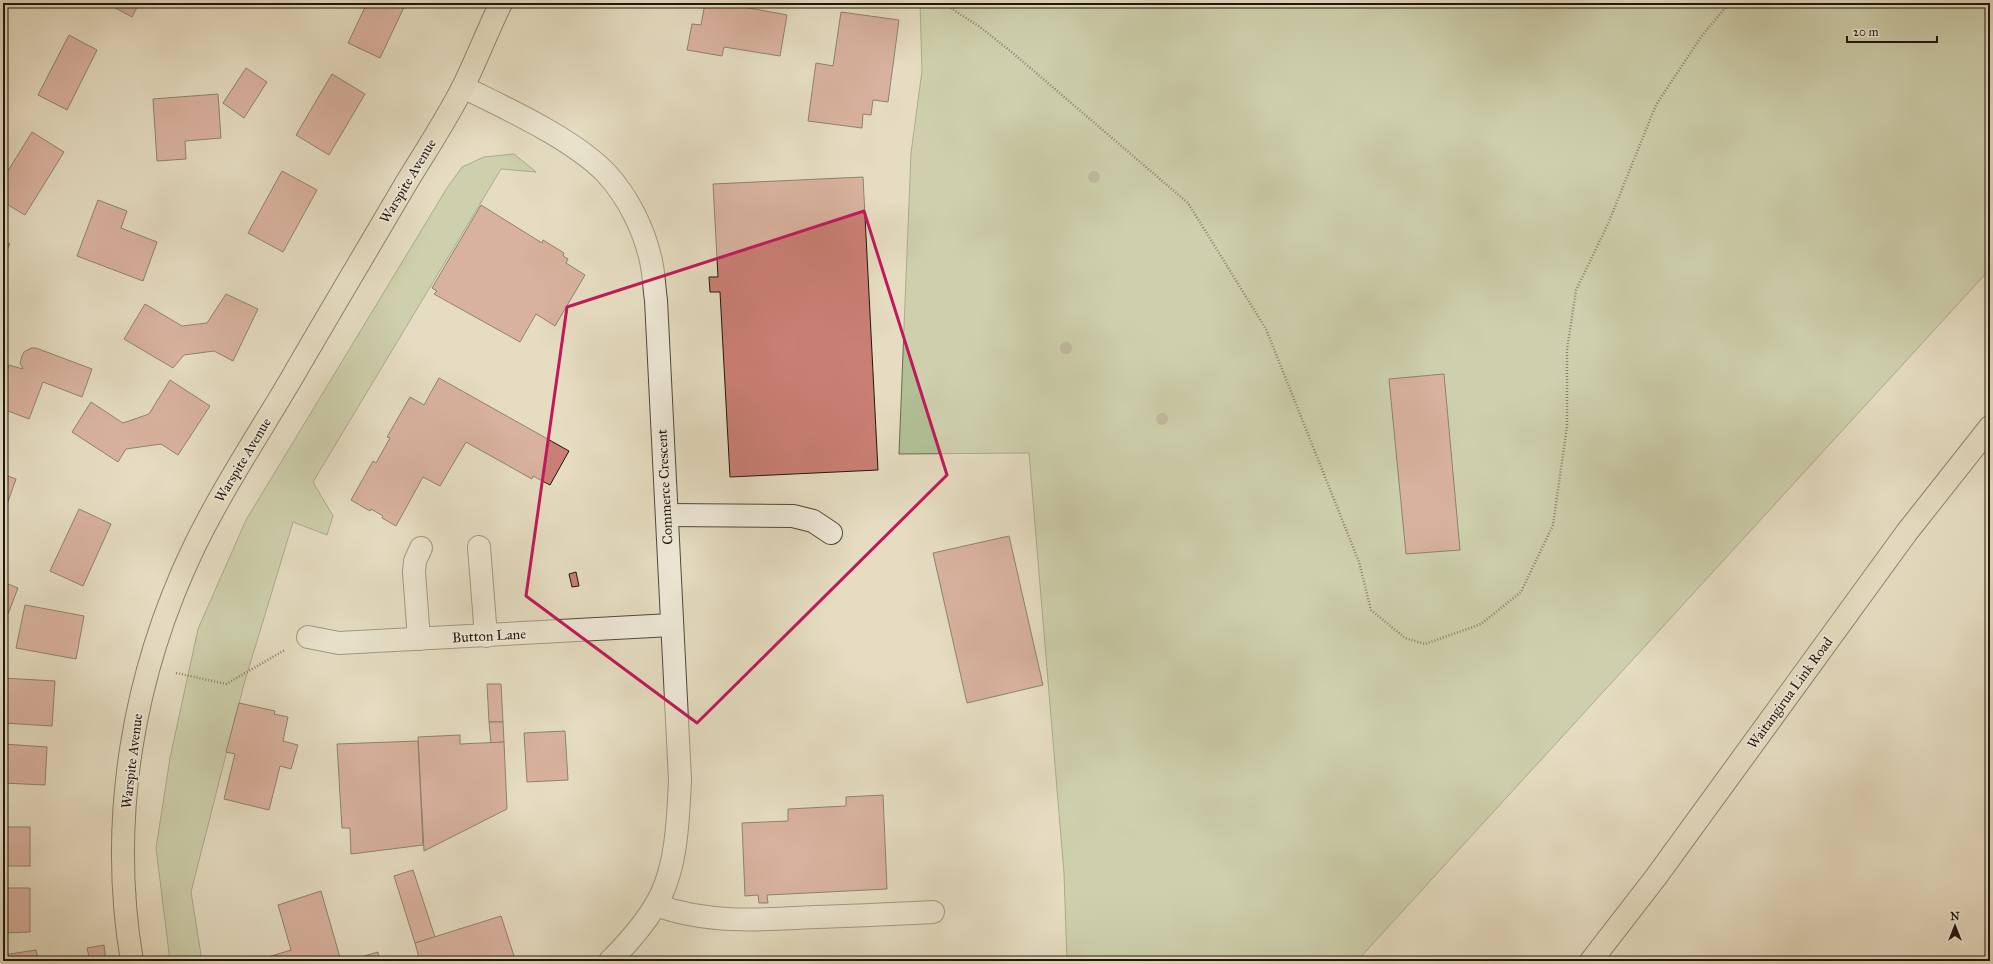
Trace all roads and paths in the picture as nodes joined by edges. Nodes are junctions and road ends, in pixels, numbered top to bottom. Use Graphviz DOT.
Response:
graph roads {
  1 [pos="501,3"];
  2 [pos="943,3"];
  3 [pos="1729,3"];
  4 [pos="463,87"];
  5 [pos="1990,427"];
  6 [pos="667,515"];
  7 [pos="831,533"];
  8 [pos="479,547"];
  9 [pos="421,548"];
  10 [pos="671,625"];
  11 [pos="486,636"];
  12 [pos="308,637"];
  13 [pos="419,639"];
  14 [pos="148,667"];
  15 [pos="656,905"];
  16 [pos="933,912"];
  17 [pos="132,961"];
  18 [pos="610,961"];
  19 [pos="1592,961"];
  1 -- 4 [label="main road, Warspite Avenue"];
  2 -- 3 [label="path"];
  4 -- 6 [label="street, Commerce Crescent"];
  4 -- 14 [label="main road, Warspite Avenue"];
  5 -- 19 [label="main road, Waitangirua Link Road"];
  6 -- 7 [label="street"];
  6 -- 10 [label="street, Commerce Crescent"];
  8 -- 11 [label="street"];
  9 -- 13 [label="street"];
  10 -- 11 [label="street, Button Lane"];
  10 -- 15 [label="street, Commerce Crescent"];
  11 -- 13 [label="street, Button Lane"];
  12 -- 13 [label="street, Button Lane"];
  12 -- 14 [label="path"];
  14 -- 17 [label="main road, Warspite Avenue"];
  15 -- 16 [label="street"];
  15 -- 18 [label="street, Commerce Crescent"];
}
